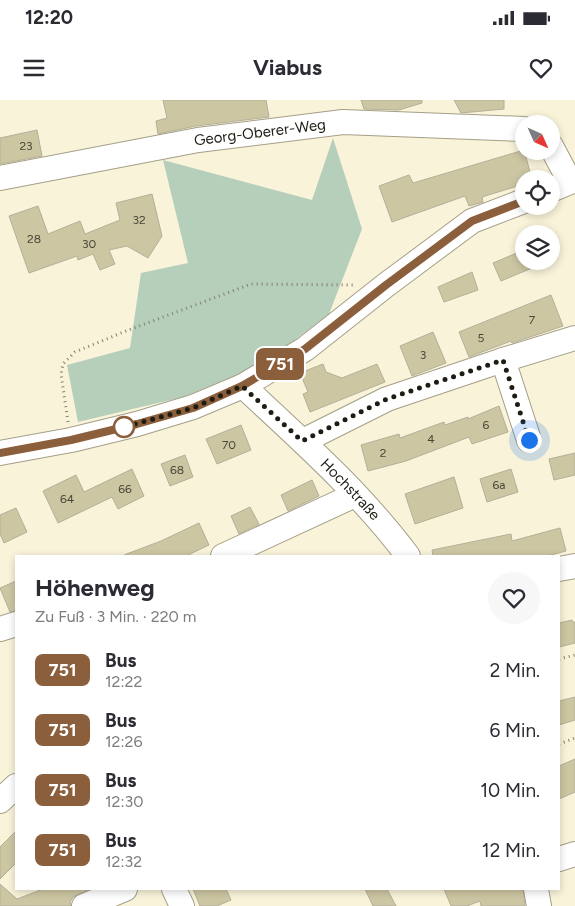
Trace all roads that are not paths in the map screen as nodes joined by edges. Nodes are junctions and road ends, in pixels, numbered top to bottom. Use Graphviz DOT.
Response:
graph roads {
  1 [pos="515,129"];
  2 [pos="556,160"];
  3 [pos="0,178"];
  4 [pos="565,184"];
  5 [pos="515,204"];
  6 [pos="575,338"];
  7 [pos="503,360"];
  8 [pos="242,386"];
  9 [pos="529,440"];
  10 [pos="302,441"];
  11 [pos="0,453"];
  12 [pos="355,495"];
  13 [pos="225,555"];
  14 [pos="407,555"];
  15 [pos="575,566"];
  16 [pos="560,569"];
  17 [pos="15,624"];
  18 [pos="0,629"];
  19 [pos="15,787"];
  20 [pos="0,801"];
  21 [pos="575,854"];
  22 [pos="560,859"];
  23 [pos="123,890"];
  24 [pos="174,890"];
  25 [pos="536,890"];
  26 [pos="84,906"];
  27 [pos="182,906"];
  28 [pos="539,906"];
  1 -- 3 [label="street, Georg-Oberer-Weg"];
  2 -- 4 [label="street"];
  5 -- 8 [label="street"];
  6 -- 7 [label="street"];
  7 -- 9 [label="street"];
  7 -- 10 [label="street"];
  8 -- 10 [label="street, Hochstraße"];
  8 -- 11 [label="street"];
  10 -- 12 [label="street, Hochstraße"];
  12 -- 13 [label="street"];
  12 -- 14 [label="street, Hochstraße"];
  15 -- 16 [label="street"];
  17 -- 18 [label="street"];
  19 -- 20 [label="street"];
  21 -- 22 [label="street"];
  23 -- 26 [label="street"];
  24 -- 27 [label="street"];
  25 -- 28 [label="street"];
}
